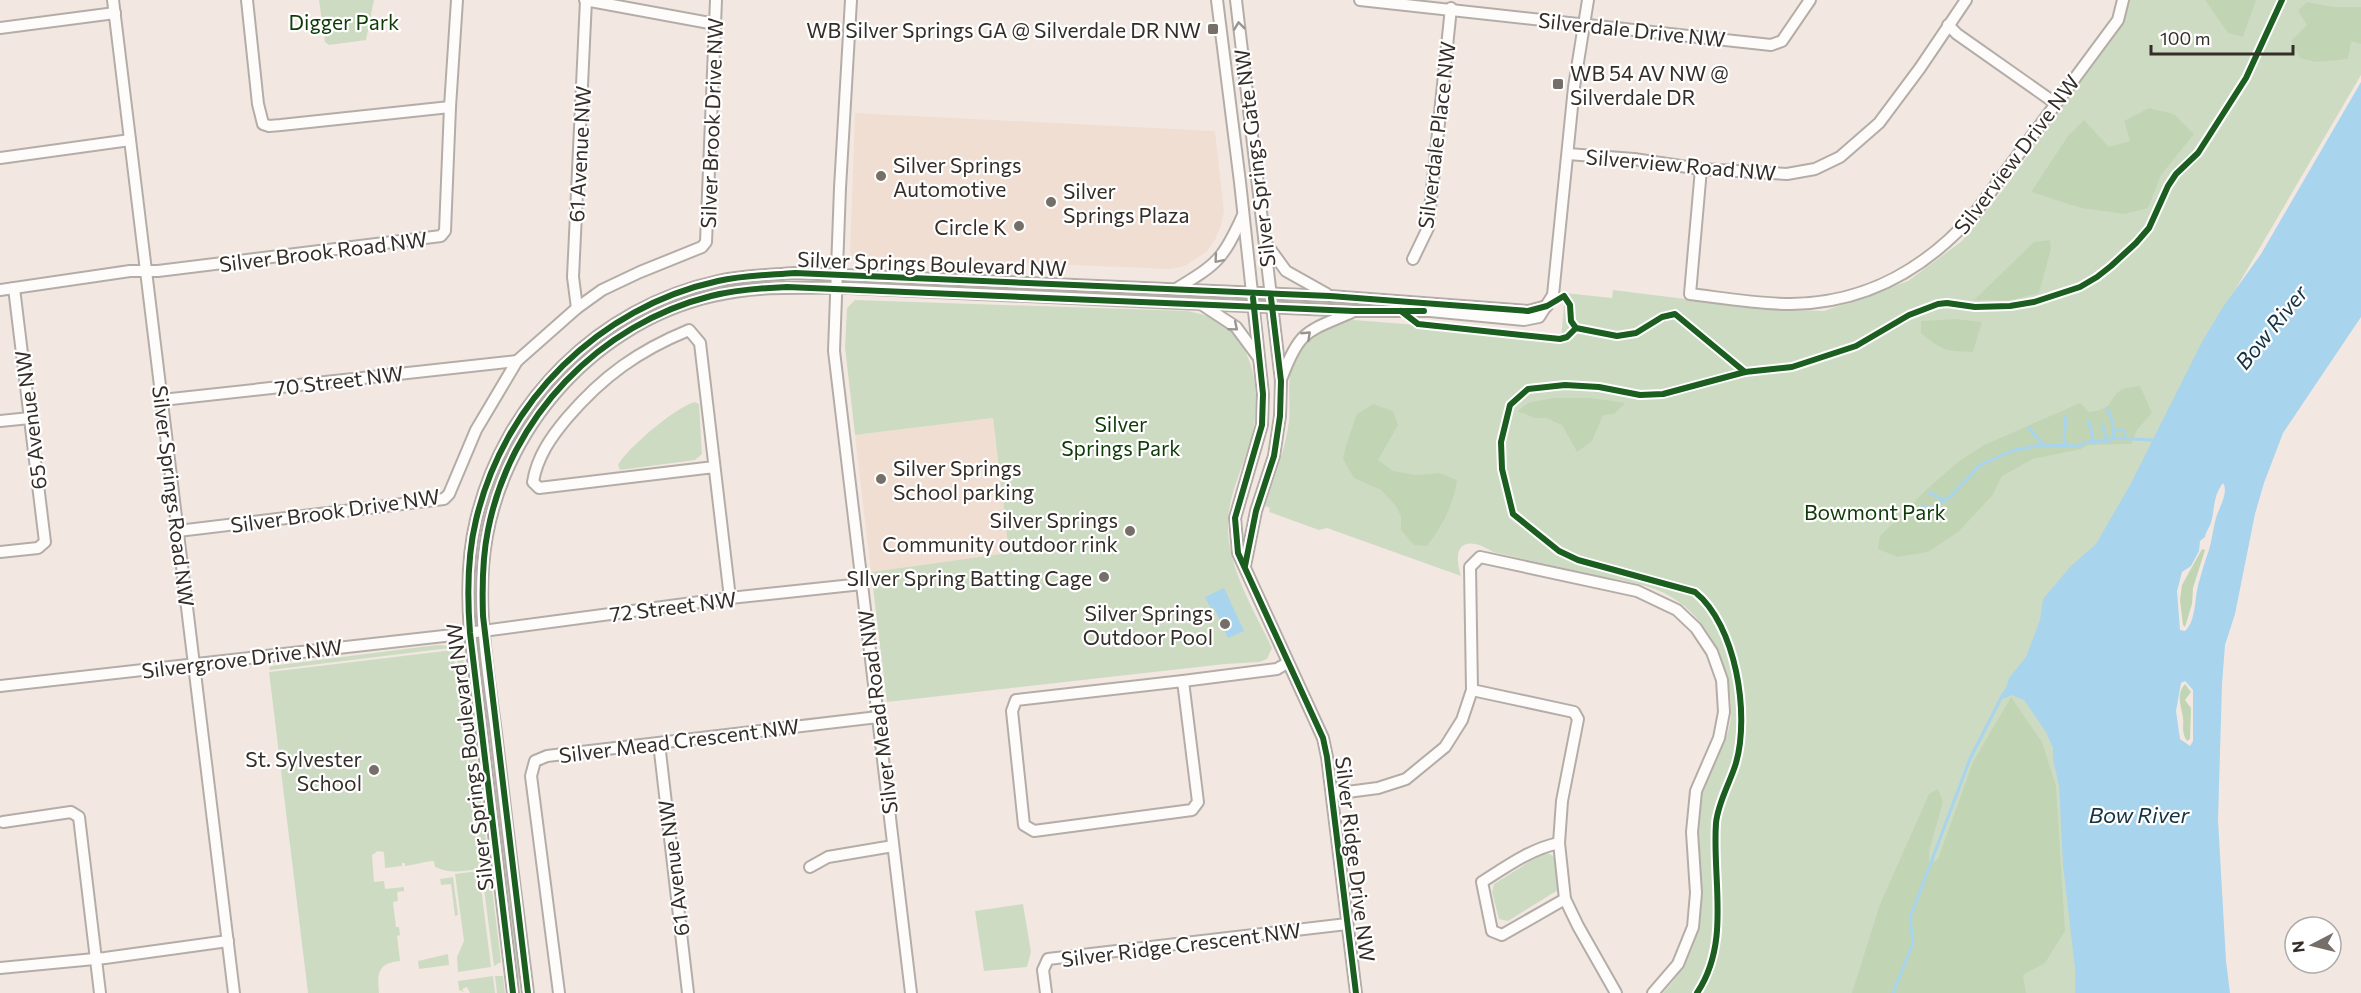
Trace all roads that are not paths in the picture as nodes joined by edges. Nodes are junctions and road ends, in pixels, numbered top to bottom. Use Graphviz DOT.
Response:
graph roads {
  1 [pos="113,0"];
  2 [pos="247,0"];
  3 [pos="457,0"];
  4 [pos="585,0"];
  5 [pos="716,0"];
  6 [pos="851,0"];
  7 [pos="1217,0"];
  8 [pos="1236,0"];
  9 [pos="1360,0"];
  10 [pos="1588,0"];
  11 [pos="1810,0"];
  12 [pos="1966,0"];
  13 [pos="2123,0"];
  14 [pos="1451,8"];
  15 [pos="115,13"];
  16 [pos="715,24"];
  17 [pos="1582,24"];
  18 [pos="1948,25"];
  19 [pos="0,28"];
  20 [pos="2055,103"];
  21 [pos="450,107"];
  22 [pos="130,140"];
  23 [pos="1568,154"];
  24 [pos="0,158"];
  25 [pos="1701,169"];
  26 [pos="1243,215"];
  27 [pos="1264,240"];
  28 [pos="1413,259"];
  29 [pos="147,271"];
  30 [pos="837,275"];
  31 [pos="14,288"];
  32 [pos="836,288"];
  33 [pos="1176,289"];
  34 [pos="0,290"];
  35 [pos="1253,292"];
  36 [pos="1270,293"];
  37 [pos="1330,296"];
  38 [pos="1201,304"];
  39 [pos="1254,306"];
  40 [pos="1272,307"];
  41 [pos="577,308"];
  42 [pos="1546,308"];
  43 [pos="1354,311"];
  44 [pos="1260,359"];
  45 [pos="517,361"];
  46 [pos="1281,381"];
  47 [pos="162,400"];
  48 [pos="30,418"];
  49 [pos="0,421"];
  50 [pos="714,467"];
  51 [pos="178,531"];
  52 [pos="0,552"];
  53 [pos="1245,566"];
  54 [pos="862,584"];
  55 [pos="730,598"];
  56 [pos="484,631"];
  57 [pos="470,633"];
  58 [pos="1287,663"];
  59 [pos="194,664"];
  60 [pos="1183,681"];
  61 [pos="0,686"];
  62 [pos="1472,690"];
  63 [pos="878,717"];
  64 [pos="659,743"];
  65 [pos="1332,794"];
  66 [pos="3,822"];
  67 [pos="1559,843"];
  68 [pos="893,846"];
  69 [pos="810,867"];
  70 [pos="1565,899"];
  71 [pos="1347,924"];
  72 [pos="228,941"];
  73 [pos="95,959"];
  74 [pos="0,968"];
  75 [pos="100,993"];
  76 [pos="234,993"];
  77 [pos="513,993"];
  78 [pos="528,993"];
  79 [pos="559,993"];
  80 [pos="688,993"];
  81 [pos="911,993"];
  82 [pos="1046,993"];
  83 [pos="1356,993"];
  84 [pos="1616,993"];
  85 [pos="1653,993"];
  1 -- 15 [label="street, Silver Springs Road NW"];
  2 -- 21 [label="street"];
  3 -- 21 [label="street, Silver Brook Road NW"];
  4 -- 16 [label="street"];
  4 -- 41 [label="street, 61 Avenue NW"];
  5 -- 16 [label="street, Silver Brook Drive NW"];
  6 -- 30 [label="street, Silver Mead Road NW"];
  7 -- 26 [label="street, Silver Springs Gate NW"];
  27 -- 8 [label="street, Silver Springs Gate NW, one-way"];
  9 -- 14 [label="street, Silverdale Drive NW"];
  10 -- 17 [label="street"];
  11 -- 17 [label="street, Silverdale Drive NW"];
  12 -- 18 [label="street, Silverview Road NW"];
  13 -- 20 [label="street, Silverview Drive NW"];
  14 -- 17 [label="street, Silverdale Drive NW"];
  14 -- 28 [label="street, Silverdale Place NW"];
  15 -- 19 [label="street"];
  15 -- 22 [label="street, Silver Springs Road NW"];
  16 -- 41 [label="street, Silver Brook Drive NW"];
  17 -- 23 [label="street"];
  18 -- 20 [label="street"];
  18 -- 25 [label="street, Silverview Road NW"];
  20 -- 25 [label="street, Silverview Drive NW"];
  21 -- 29 [label="street, Silver Brook Road NW"];
  22 -- 24 [label="street"];
  22 -- 29 [label="street, Silver Springs Road NW"];
  23 -- 25 [label="street, Silverview Road NW"];
  23 -- 42 [label="street"];
  26 -- 33 [label="street, one-way"];
  26 -- 35 [label="street, Silver Springs Gate NW"];
  27 -- 36 [label="street, Silver Springs Gate NW"];
  27 -- 37 [label="street"];
  29 -- 31 [label="street"];
  29 -- 47 [label="street, Silver Springs Road NW"];
  30 -- 32 [label="street, Silver Mead Road NW"];
  30 -- 33 [label="street, Silver Springs Boulevard NW"];
  30 -- 57 [label="street, Silver Springs Boulevard NW"];
  31 -- 34 [label="street"];
  31 -- 48 [label="street, 65 Avenue NW"];
  32 -- 38 [label="street, Silver Springs Boulevard NW"];
  32 -- 54 [label="street, Silver Mead Road NW"];
  32 -- 56 [label="street, Silver Springs Boulevard NW"];
  33 -- 35 [label="street, Silver Springs Boulevard NW"];
  35 -- 36 [label="street, Silver Springs Boulevard NW"];
  35 -- 39 [label="street, Silver Springs Gate NW"];
  36 -- 37 [label="street, Silver Springs Boulevard NW"];
  36 -- 40 [label="street, Silver Springs Gate NW"];
  37 -- 42 [label="street, Silver Springs Boulevard NW"];
  38 -- 39 [label="street, Silver Springs Boulevard NW"];
  38 -- 44 [label="street, one-way"];
  39 -- 40 [label="street, Silver Springs Boulevard NW"];
  39 -- 44 [label="street, Silver Springs Gate NW"];
  40 -- 43 [label="street, Silver Springs Boulevard NW"];
  40 -- 46 [label="street, Silver Springs Gate NW"];
  41 -- 45 [label="street, Silver Brook Drive NW"];
  42 -- 43 [label="street, Silver Springs Boulevard NW"];
  46 -- 43 [label="street, one-way"];
  44 -- 53 [label="street, Silver Springs Gate NW"];
  45 -- 47 [label="street, 70 Street NW"];
  45 -- 51 [label="street, Silver Brook Drive NW"];
  46 -- 53 [label="street, Silver Springs Gate NW"];
  47 -- 51 [label="street, Silver Springs Road NW"];
  48 -- 49 [label="street"];
  48 -- 52 [label="street, 65 Avenue NW"];
  50 -- 50 [label="street"];
  50 -- 55 [label="street"];
  51 -- 59 [label="street, Silver Springs Road NW"];
  53 -- 58 [label="street, Silver Ridge Drive NW"];
  54 -- 55 [label="street, 72 Street NW"];
  54 -- 63 [label="street, Silver Mead Road NW"];
  55 -- 56 [label="street, 72 Street NW"];
  56 -- 57 [label="street, Silvergrove Drive NW"];
  56 -- 78 [label="street, Silver Springs Boulevard NW"];
  57 -- 59 [label="street, Silvergrove Drive NW"];
  57 -- 77 [label="street, Silver Springs Boulevard NW"];
  58 -- 60 [label="street"];
  58 -- 65 [label="street, Silver Ridge Drive NW"];
  59 -- 61 [label="street, Silvergrove Drive NW"];
  59 -- 72 [label="street, Silver Springs Road NW"];
  60 -- 60 [label="street"];
  62 -- 65 [label="street"];
  62 -- 67 [label="street"];
  62 -- 85 [label="street"];
  63 -- 64 [label="street, Silver Mead Crescent NW"];
  63 -- 68 [label="street, Silver Mead Road NW"];
  64 -- 79 [label="street, Silver Mead Crescent NW"];
  64 -- 80 [label="street, 61 Avenue NW"];
  65 -- 71 [label="street, Silver Ridge Drive NW"];
  66 -- 73 [label="street"];
  67 -- 70 [label="street"];
  67 -- 70 [label="street"];
  68 -- 69 [label="street"];
  68 -- 81 [label="street, Silver Mead Road NW"];
  70 -- 84 [label="street"];
  71 -- 82 [label="street, Silver Ridge Crescent NW"];
  71 -- 83 [label="street, Silver Ridge Drive NW"];
  72 -- 73 [label="street"];
  72 -- 76 [label="street, Silver Springs Road NW"];
  73 -- 74 [label="street"];
  73 -- 75 [label="street"];
}
